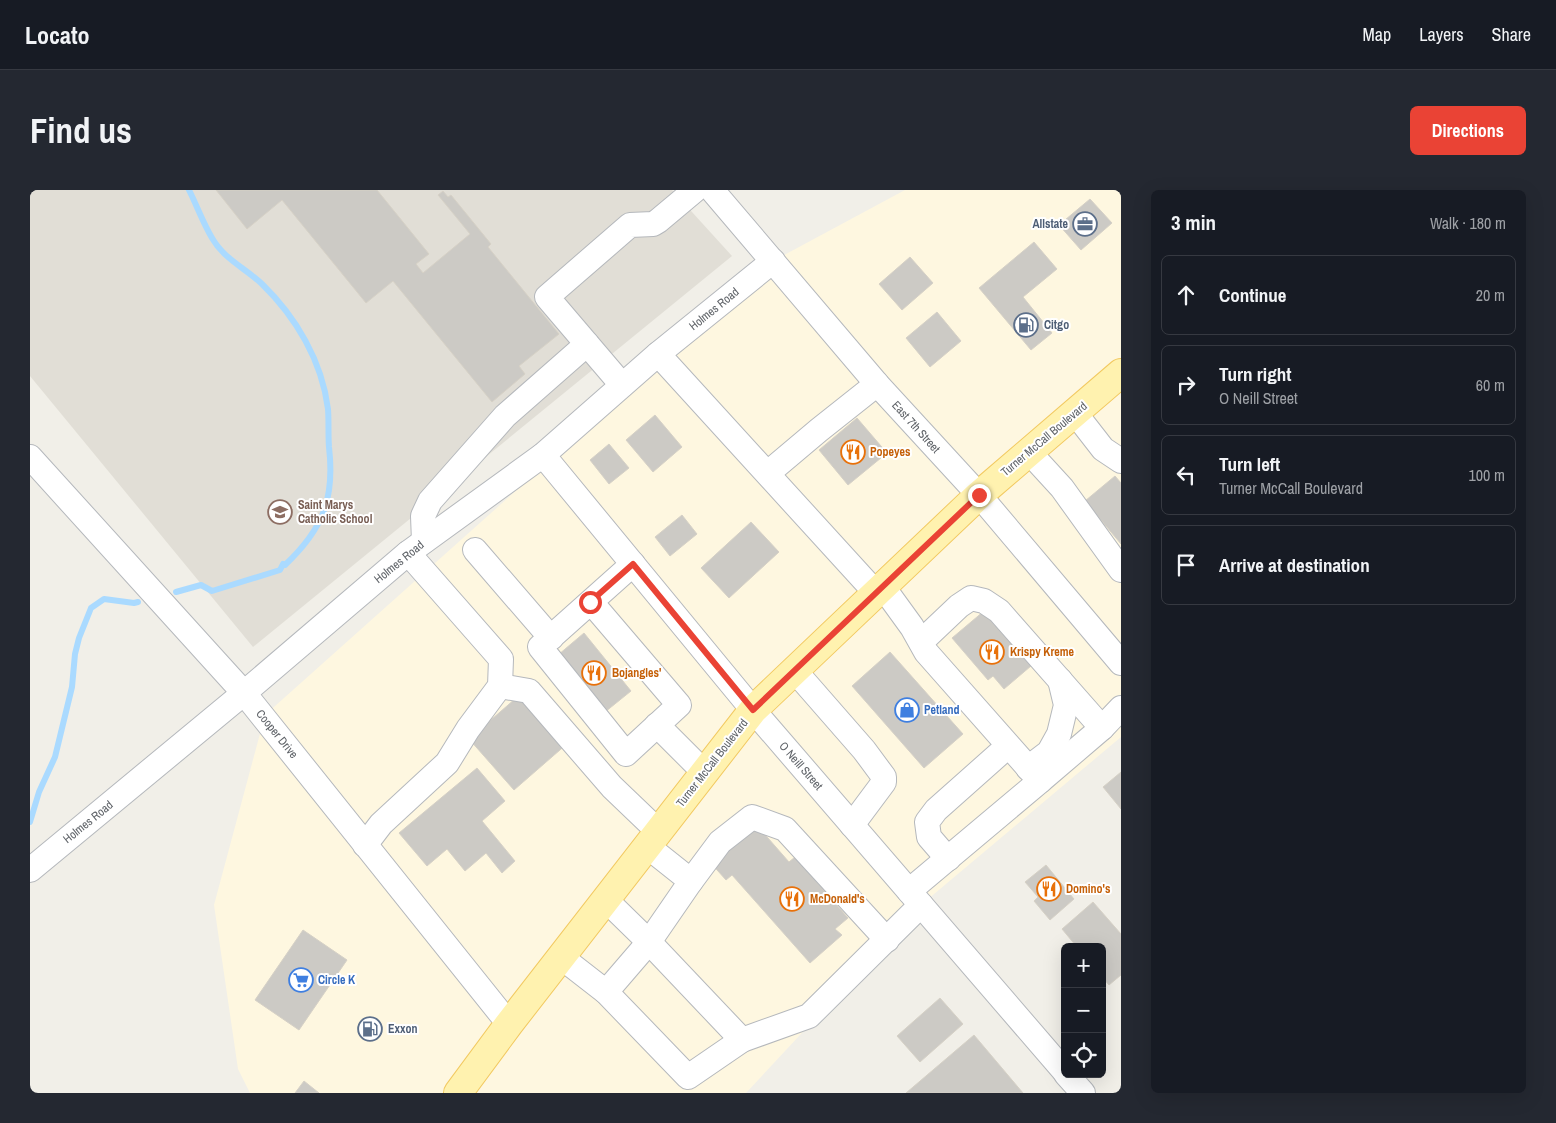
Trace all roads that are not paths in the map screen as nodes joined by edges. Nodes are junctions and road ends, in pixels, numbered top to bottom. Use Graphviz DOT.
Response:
graph roads {
  1 [pos="695,190"];
  2 [pos="712,190"];
  3 [pos="773,261"];
  4 [pos="588,344"];
  5 [pos="658,354"];
  6 [pos="1121,374"];
  7 [pos="878,384"];
  8 [pos="622,385"];
  9 [pos="1075,413"];
  10 [pos="1029,452"];
  11 [pos="543,455"];
  12 [pos="30,457"];
  13 [pos="1121,461"];
  14 [pos="768,474"];
  15 [pos="979,495"];
  16 [pos="416,547"];
  17 [pos="475,550"];
  18 [pos="633,564"];
  19 [pos="1121,570"];
  20 [pos="879,590"];
  21 [pos="590,602"];
  22 [pos="551,638"];
  23 [pos="921,642"];
  24 [pos="1121,662"];
  25 [pos="795,670"];
  26 [pos="1060,680"];
  27 [pos="500,686"];
  28 [pos="244,693"];
  29 [pos="1121,708"];
  30 [pos="753,710"];
  31 [pos="657,725"];
  32 [pos="1102,728"];
  33 [pos="1008,746"];
  34 [pos="705,773"];
  35 [pos="1034,775"];
  36 [pos="852,825"];
  37 [pos="653,839"];
  38 [pos="365,845"];
  39 [pos="948,859"];
  40 [pos="30,870"];
  41 [pos="691,881"];
  42 [pos="915,898"];
  43 [pos="606,900"];
  44 [pos="887,940"];
  45 [pos="650,942"];
  46 [pos="561,957"];
  47 [pos="606,992"];
  48 [pos="509,1024"];
  49 [pos="742,1040"];
  50 [pos="1061,1067"];
  51 [pos="1070,1078"];
  52 [pos="458,1093"];
  53 [pos="1083,1093"];
  1 -- 4 [label="street"];
  2 -- 3 [label="street, East 7th Street"];
  3 -- 5 [label="street, Holmes Road"];
  3 -- 7 [label="street, East 7th Street"];
  4 -- 8 [label="street"];
  4 -- 16 [label="street"];
  5 -- 8 [label="street, Holmes Road"];
  5 -- 14 [label="street"];
  6 -- 9 [label="main road, Turner McCall Boulevard"];
  7 -- 14 [label="street"];
  7 -- 15 [label="street, East 7th Street"];
  8 -- 11 [label="street, Holmes Road"];
  9 -- 10 [label="main road, Turner McCall Boulevard"];
  9 -- 13 [label="street"];
  10 -- 15 [label="main road, Turner McCall Boulevard"];
  10 -- 19 [label="street"];
  11 -- 16 [label="street, Holmes Road"];
  11 -- 18 [label="street, O Neill Street"];
  12 -- 28 [label="street, Cooper Drive"];
  14 -- 20 [label="street"];
  15 -- 20 [label="main road, Turner McCall Boulevard"];
  15 -- 24 [label="street, East 7th Street"];
  16 -- 27 [label="street"];
  16 -- 28 [label="street, Holmes Road"];
  17 -- 22 [label="street"];
  18 -- 21 [label="street"];
  18 -- 30 [label="street, O Neill Street"];
  20 -- 23 [label="street"];
  20 -- 25 [label="main road, Turner McCall Boulevard"];
  21 -- 22 [label="street"];
  21 -- 31 [label="street"];
  22 -- 31 [label="street"];
  23 -- 26 [label="street"];
  23 -- 33 [label="street"];
  25 -- 30 [label="main road, Turner McCall Boulevard"];
  25 -- 36 [label="street"];
  26 -- 32 [label="street"];
  26 -- 35 [label="street"];
  27 -- 37 [label="street"];
  27 -- 38 [label="street"];
  28 -- 38 [label="street, Cooper Drive"];
  28 -- 40 [label="street, Holmes Road"];
  29 -- 32 [label="street"];
  30 -- 34 [label="main road, Turner McCall Boulevard"];
  30 -- 36 [label="street, O Neill Street"];
  31 -- 34 [label="street"];
  32 -- 35 [label="street"];
  33 -- 35 [label="street"];
  33 -- 39 [label="street"];
  34 -- 37 [label="main road, Turner McCall Boulevard"];
  35 -- 39 [label="street"];
  36 -- 42 [label="street, O Neill Street"];
  37 -- 41 [label="street"];
  37 -- 43 [label="main road, Turner McCall Boulevard"];
  38 -- 48 [label="street, Cooper Drive"];
  39 -- 42 [label="street"];
  41 -- 44 [label="street"];
  41 -- 45 [label="street"];
  42 -- 44 [label="street"];
  42 -- 50 [label="street, O Neill Street"];
  43 -- 45 [label="street"];
  43 -- 46 [label="main road, Turner McCall Boulevard"];
  44 -- 49 [label="street"];
  45 -- 47 [label="street"];
  45 -- 49 [label="street"];
  46 -- 47 [label="street"];
  46 -- 48 [label="main road, Turner McCall Boulevard"];
  47 -- 49 [label="street"];
  48 -- 52 [label="main road, Turner McCall Boulevard"];
  51 -- 53 [label="street, O Neill Street"];
}
